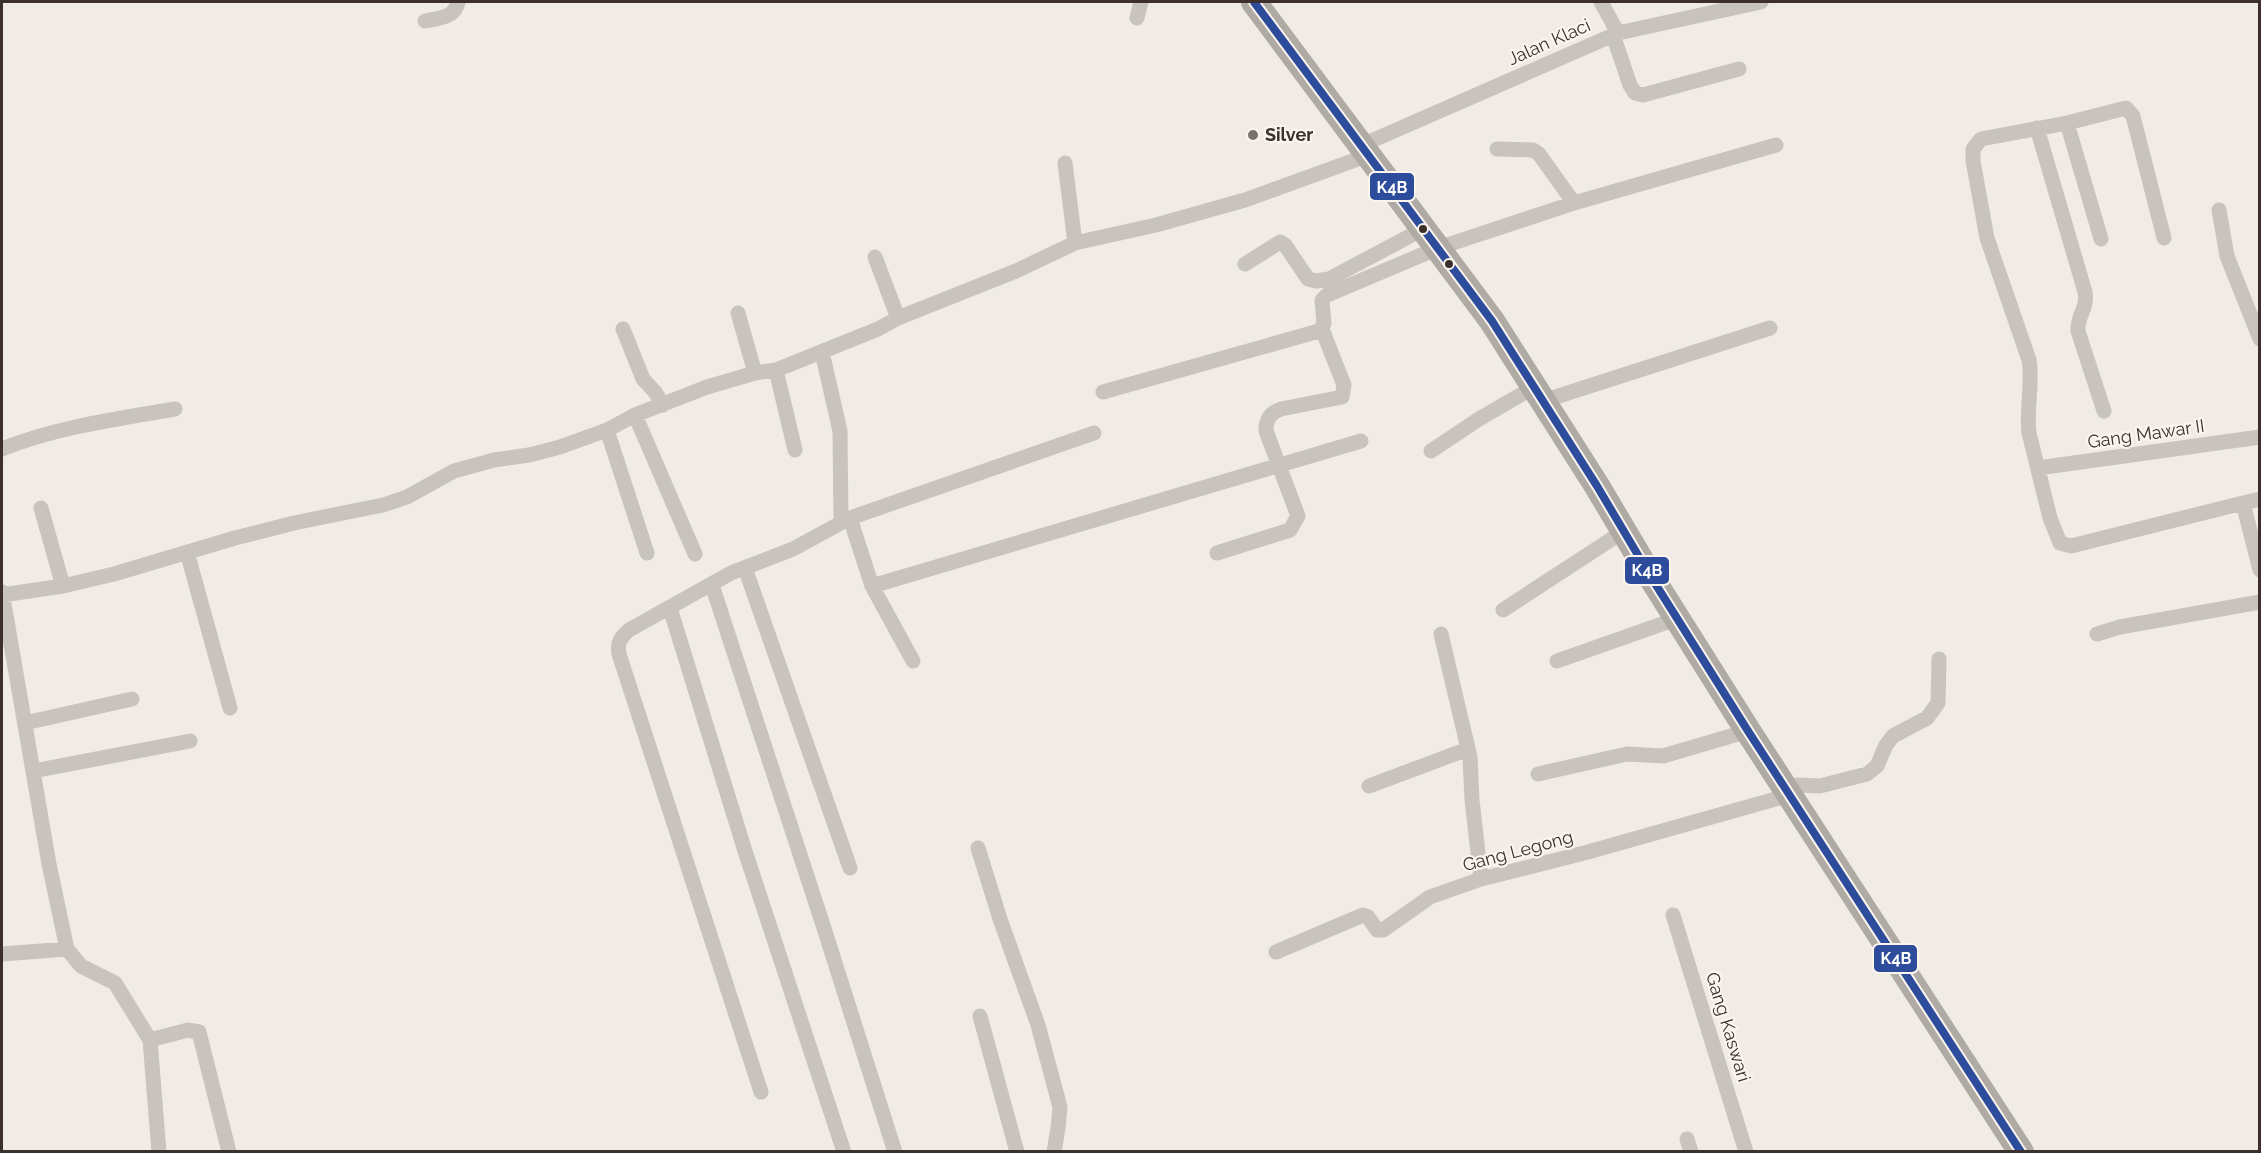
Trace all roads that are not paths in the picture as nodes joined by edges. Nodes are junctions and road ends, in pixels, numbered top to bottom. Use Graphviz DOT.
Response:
graph roads {
  1 [pos="458,2"];
  2 [pos="1141,2"];
  3 [pos="1254,2"];
  4 [pos="1601,2"];
  5 [pos="1761,2"];
  6 [pos="1137,18"];
  7 [pos="424,21"];
  8 [pos="1615,34"];
  9 [pos="1739,69"];
  10 [pos="2067,123"];
  11 [pos="2037,128"];
  12 [pos="1776,146"];
  13 [pos="1497,149"];
  14 [pos="1365,150"];
  15 [pos="1065,163"];
  16 [pos="1574,203"];
  17 [pos="2219,210"];
  18 [pos="1424,237"];
  19 [pos="2164,238"];
  20 [pos="2101,240"];
  21 [pos="1075,243"];
  22 [pos="875,258"];
  23 [pos="1245,264"];
  24 [pos="738,313"];
  25 [pos="898,318"];
  26 [pos="1322,328"];
  27 [pos="1770,328"];
  28 [pos="623,329"];
  29 [pos="2259,339"];
  30 [pos="822,352"];
  31 [pos="776,370"];
  32 [pos="755,373"];
  33 [pos="1103,392"];
  34 [pos="1539,394"];
  35 [pos="663,405"];
  36 [pos="175,409"];
  37 [pos="2104,411"];
  38 [pos="635,415"];
  39 [pos="2259,425"];
  40 [pos="607,430"];
  41 [pos="1094,433"];
  42 [pos="2254,438"];
  43 [pos="1361,441"];
  44 [pos="2,450"];
  45 [pos="795,450"];
  46 [pos="1431,451"];
  47 [pos="1278,466"];
  48 [pos="2038,468"];
  49 [pos="2259,499"];
  50 [pos="2243,503"];
  51 [pos="41,508"];
  52 [pos="846,519"];
  53 [pos="1624,531"];
  54 [pos="187,552"];
  55 [pos="647,553"];
  56 [pos="1217,553"];
  57 [pos="695,554"];
  58 [pos="745,568"];
  59 [pos="2259,570"];
  60 [pos="712,585"];
  61 [pos="63,586"];
  62 [pos="872,586"];
  63 [pos="2,594"];
  64 [pos="2259,602"];
  65 [pos="670,608"];
  66 [pos="1503,610"];
  67 [pos="1678,618"];
  68 [pos="1441,634"];
  69 [pos="2097,634"];
  70 [pos="1939,659"];
  71 [pos="913,661"];
  72 [pos="1557,661"];
  73 [pos="132,699"];
  74 [pos="230,708"];
  75 [pos="24,723"];
  76 [pos="1748,731"];
  77 [pos="190,741"];
  78 [pos="1468,749"];
  79 [pos="33,771"];
  80 [pos="1538,774"];
  81 [pos="1369,786"];
  82 [pos="1788,792"];
  83 [pos="978,848"];
  84 [pos="850,868"];
  85 [pos="1481,879"];
  86 [pos="1673,915"];
  87 [pos="67,949"];
  88 [pos="1275,952"];
  89 [pos="2,954"];
  90 [pos="980,1016"];
  91 [pos="150,1040"];
  92 [pos="761,1092"];
  93 [pos="159,1152"];
  94 [pos="228,1152"];
  95 [pos="844,1152"];
  96 [pos="895,1152"];
  97 [pos="1017,1152"];
  98 [pos="1054,1152"];
  99 [pos="1746,1152"];
  100 [pos="2021,1152"];
  1 -- 7 [label="street"];
  2 -- 6 [label="street"];
  3 -- 14 [label="highway"];
  4 -- 8 [label="street"];
  5 -- 8 [label="street, Jalan Klaci"];
  8 -- 9 [label="street"];
  8 -- 14 [label="street, Jalan Klaci"];
  10 -- 11 [label="street"];
  10 -- 19 [label="street"];
  10 -- 20 [label="street"];
  11 -- 37 [label="street"];
  11 -- 48 [label="street"];
  12 -- 16 [label="street"];
  13 -- 16 [label="street"];
  14 -- 18 [label="highway"];
  14 -- 21 [label="street, Jalan Klaci"];
  15 -- 21 [label="street"];
  16 -- 18 [label="street"];
  17 -- 29 [label="street"];
  18 -- 23 [label="street"];
  18 -- 26 [label="street"];
  18 -- 34 [label="highway"];
  21 -- 25 [label="street, Jalan Klaci"];
  22 -- 25 [label="street"];
  24 -- 32 [label="street"];
  25 -- 30 [label="street, Jalan Klaci"];
  26 -- 33 [label="street"];
  26 -- 47 [label="street"];
  27 -- 34 [label="street"];
  28 -- 35 [label="street"];
  30 -- 31 [label="street, Jalan Klaci"];
  30 -- 52 [label="street"];
  31 -- 32 [label="street, Jalan Klaci"];
  31 -- 45 [label="street"];
  32 -- 35 [label="street, Jalan Klaci"];
  34 -- 46 [label="street"];
  34 -- 53 [label="highway"];
  35 -- 38 [label="street, Jalan Klaci"];
  36 -- 44 [label="street"];
  38 -- 40 [label="street, Jalan Klaci"];
  38 -- 57 [label="street"];
  39 -- 42 [label="street"];
  40 -- 54 [label="street, Jalan Klaci"];
  40 -- 55 [label="street"];
  41 -- 52 [label="street"];
  42 -- 48 [label="street, Gang Mawar II"];
  43 -- 47 [label="street"];
  47 -- 56 [label="street"];
  47 -- 62 [label="street"];
  48 -- 50 [label="street"];
  49 -- 50 [label="street"];
  50 -- 59 [label="street"];
  51 -- 61 [label="street"];
  52 -- 58 [label="street"];
  52 -- 62 [label="street"];
  53 -- 66 [label="street"];
  53 -- 67 [label="highway"];
  54 -- 61 [label="street, Jalan Klaci"];
  54 -- 74 [label="street"];
  58 -- 60 [label="street"];
  58 -- 84 [label="street"];
  60 -- 65 [label="street"];
  60 -- 96 [label="street"];
  61 -- 63 [label="street, Jalan Klaci"];
  62 -- 71 [label="street"];
  63 -- 75 [label="street"];
  64 -- 69 [label="street"];
  65 -- 92 [label="street"];
  65 -- 95 [label="street"];
  67 -- 72 [label="street"];
  67 -- 76 [label="highway"];
  68 -- 78 [label="street"];
  70 -- 82 [label="street, Gang Legong"];
  73 -- 75 [label="street"];
  75 -- 79 [label="street"];
  76 -- 80 [label="street"];
  76 -- 82 [label="highway"];
  77 -- 79 [label="street"];
  78 -- 81 [label="street"];
  78 -- 85 [label="street"];
  79 -- 87 [label="street"];
  82 -- 85 [label="street, Gang Legong"];
  82 -- 100 [label="highway"];
  83 -- 98 [label="street"];
  85 -- 88 [label="street, Gang Legong"];
  86 -- 99 [label="street, Gang Kaswari"];
  87 -- 89 [label="street"];
  87 -- 91 [label="street"];
  90 -- 97 [label="street"];
  91 -- 93 [label="street"];
  91 -- 94 [label="street"];
}
